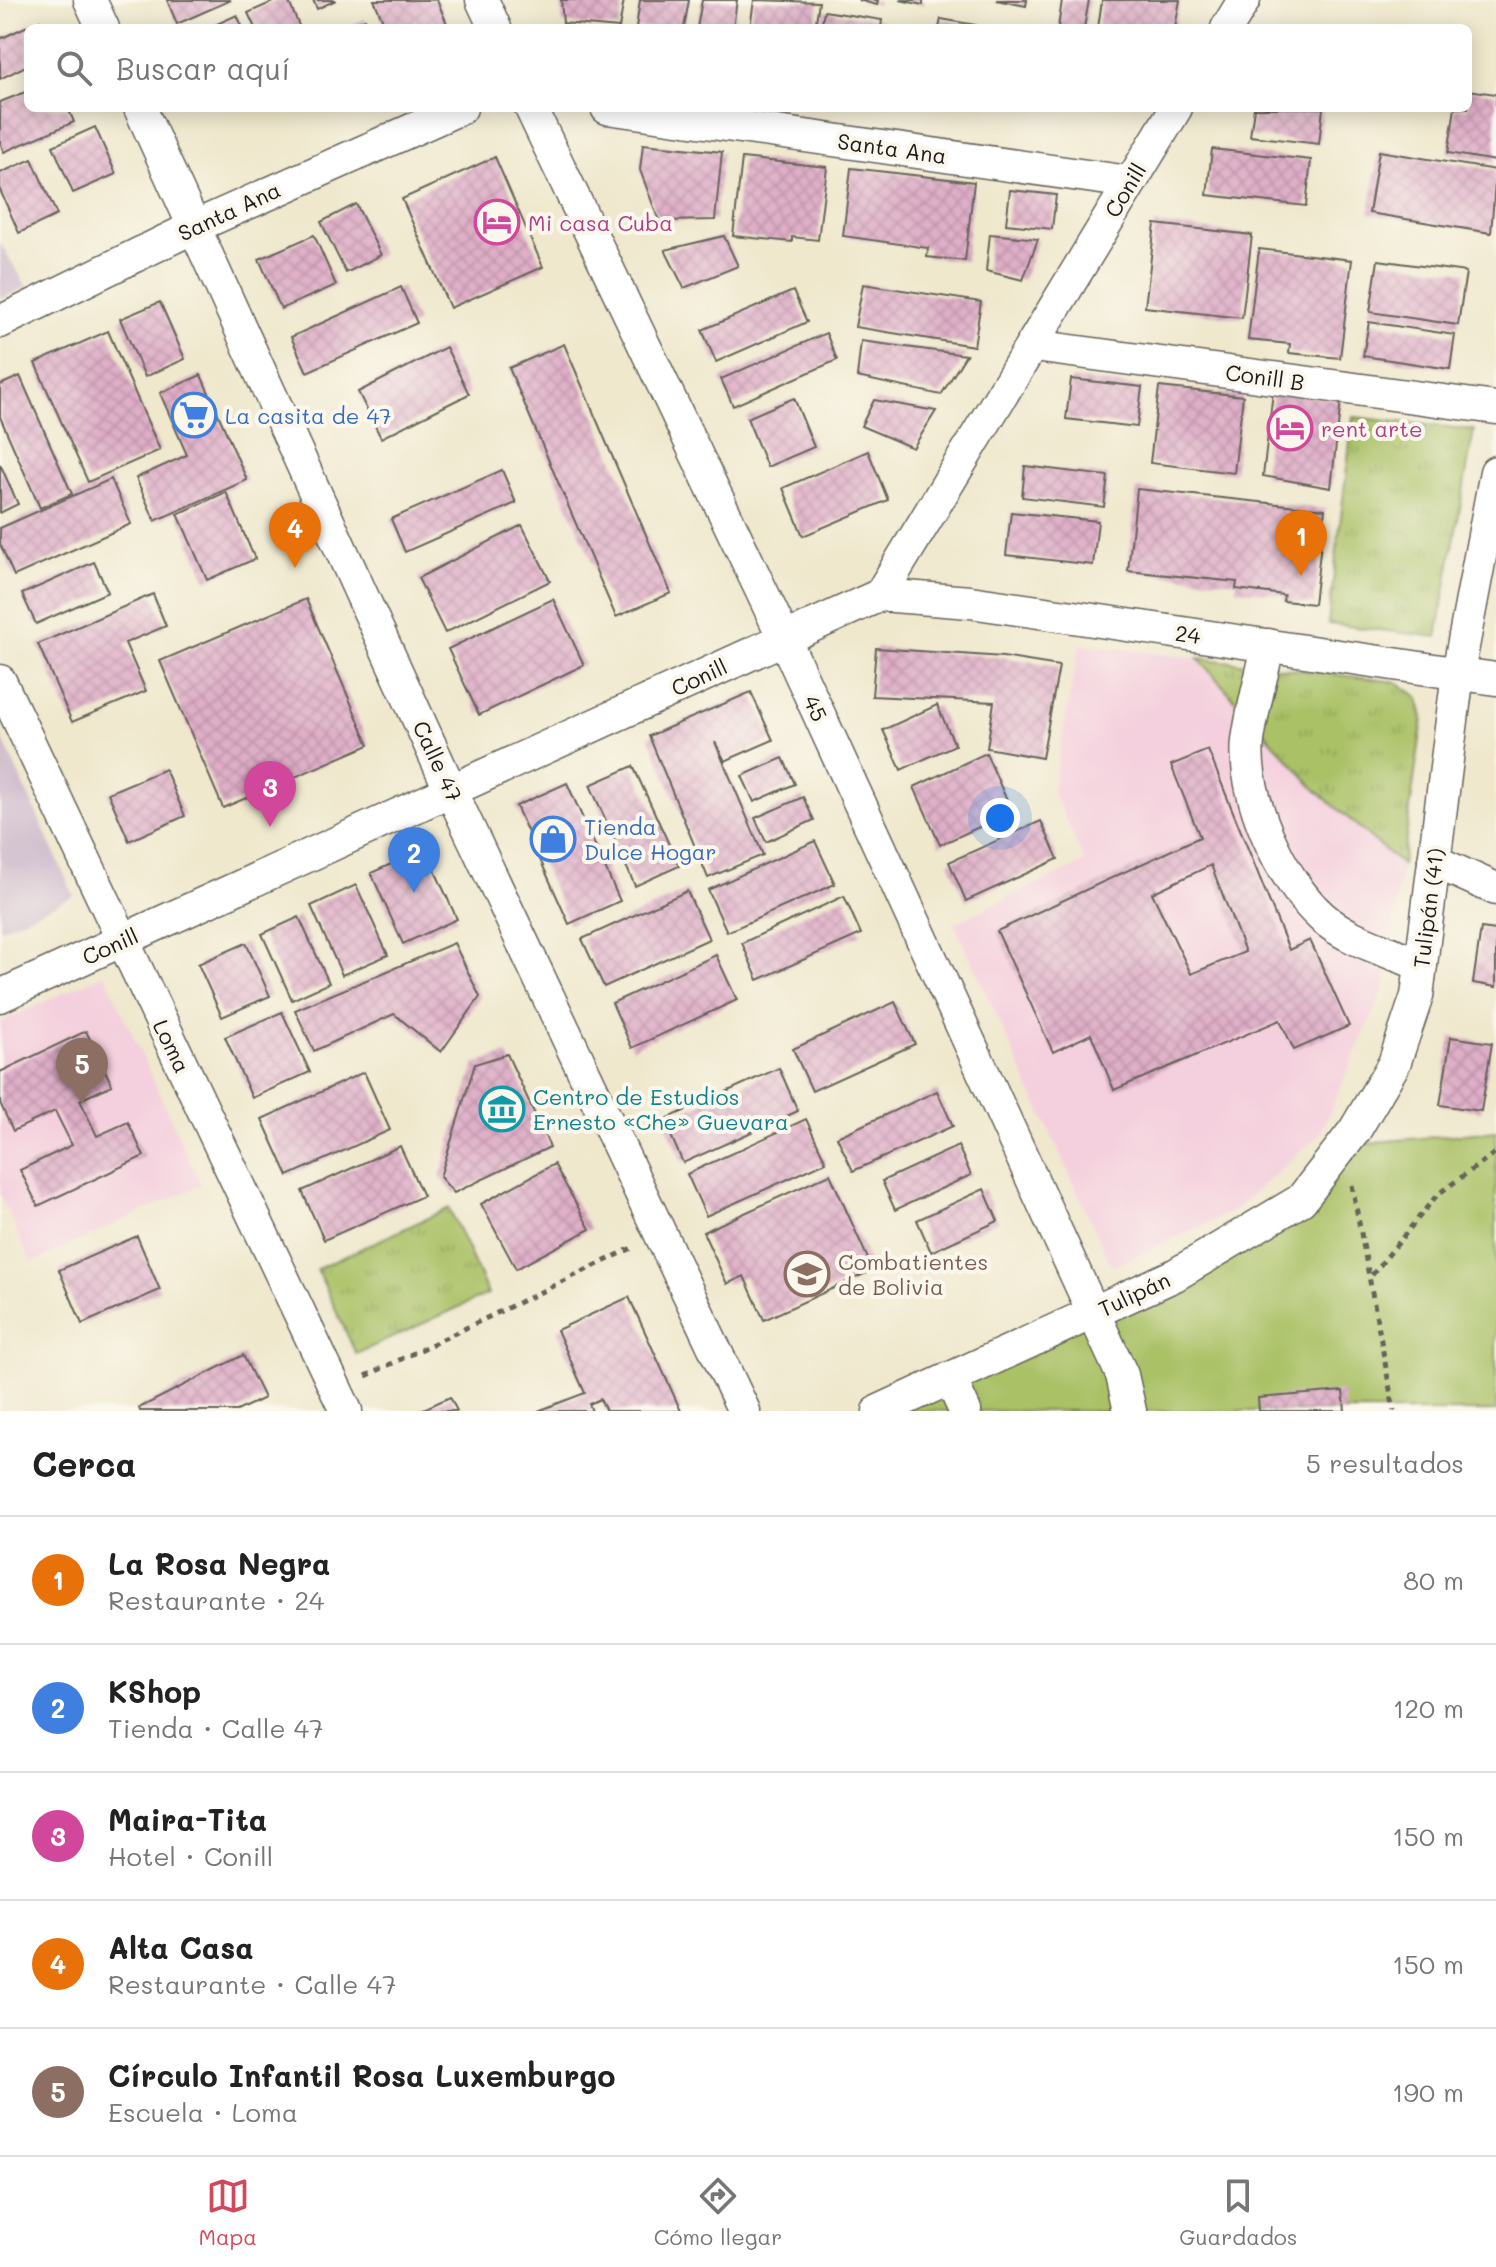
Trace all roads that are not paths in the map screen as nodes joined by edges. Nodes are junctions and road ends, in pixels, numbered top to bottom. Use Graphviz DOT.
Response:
graph roads {
  1 [pos="90,0"];
  2 [pos="482,0"];
  3 [pos="1244,0"];
  4 [pos="101,24"];
  5 [pos="493,24"];
  6 [pos="1229,24"];
  7 [pos="142,112"];
  8 [pos="452,112"];
  9 [pos="533,112"];
  10 [pos="635,112"];
  11 [pos="1173,112"];
  12 [pos="1129,182"];
  13 [pos="194,227"];
  14 [pos="0,322"];
  15 [pos="1034,346"];
  16 [pos="1496,408"];
  17 [pos="1496,472"];
  18 [pos="880,595"];
  19 [pos="784,638"];
  20 [pos="1268,645"];
  21 [pos="1458,673"];
  22 [pos="1496,679"];
  23 [pos="0,681"];
  24 [pos="451,791"];
  25 [pos="1434,861"];
  26 [pos="1496,889"];
  27 [pos="121,941"];
  28 [pos="1421,965"];
  29 [pos="0,996"];
  30 [pos="1349,1137"];
  31 [pos="1093,1312"];
  32 [pos="950,1378"];
  33 [pos="342,1401"];
  34 [pos="744,1411"];
  35 [pos="879,1411"];
  36 [pos="965,1411"];
  37 [pos="1130,1411"];
  1 -- 4 [label="street"];
  2 -- 5 [label="street"];
  3 -- 6 [label="street"];
  7 -- 13 [label="street, Calle 47"];
  8 -- 13 [label="street, Santa Ana"];
  9 -- 19 [label="street, 45"];
  10 -- 12 [label="street, Santa Ana"];
  11 -- 12 [label="street, Conill"];
  12 -- 15 [label="street, Conill"];
  13 -- 14 [label="street, Santa Ana"];
  13 -- 24 [label="street, Calle 47"];
  15 -- 16 [label="street, Conill B"];
  15 -- 18 [label="street, Conill"];
  17 -- 21 [label="street"];
  18 -- 19 [label="street, Conill"];
  18 -- 20 [label="street, 24"];
  19 -- 24 [label="street, Conill"];
  19 -- 31 [label="street, 45"];
  20 -- 21 [label="street, 24"];
  20 -- 28 [label="street"];
  21 -- 22 [label="street, 24"];
  21 -- 25 [label="street, Tulipán (41)"];
  23 -- 27 [label="street, Loma"];
  24 -- 27 [label="street, Conill"];
  24 -- 34 [label="street, Calle 47"];
  25 -- 26 [label="street"];
  25 -- 28 [label="street, Tulipán (41)"];
  27 -- 29 [label="street, Conill"];
  27 -- 33 [label="street, Loma"];
  28 -- 30 [label="street, Tulipán (41)"];
  30 -- 31 [label="street, Tulipán"];
  31 -- 32 [label="street, Tulipán"];
  31 -- 37 [label="street, 45"];
  32 -- 35 [label="street, Tulipán"];
  32 -- 36 [label="street"];
}
